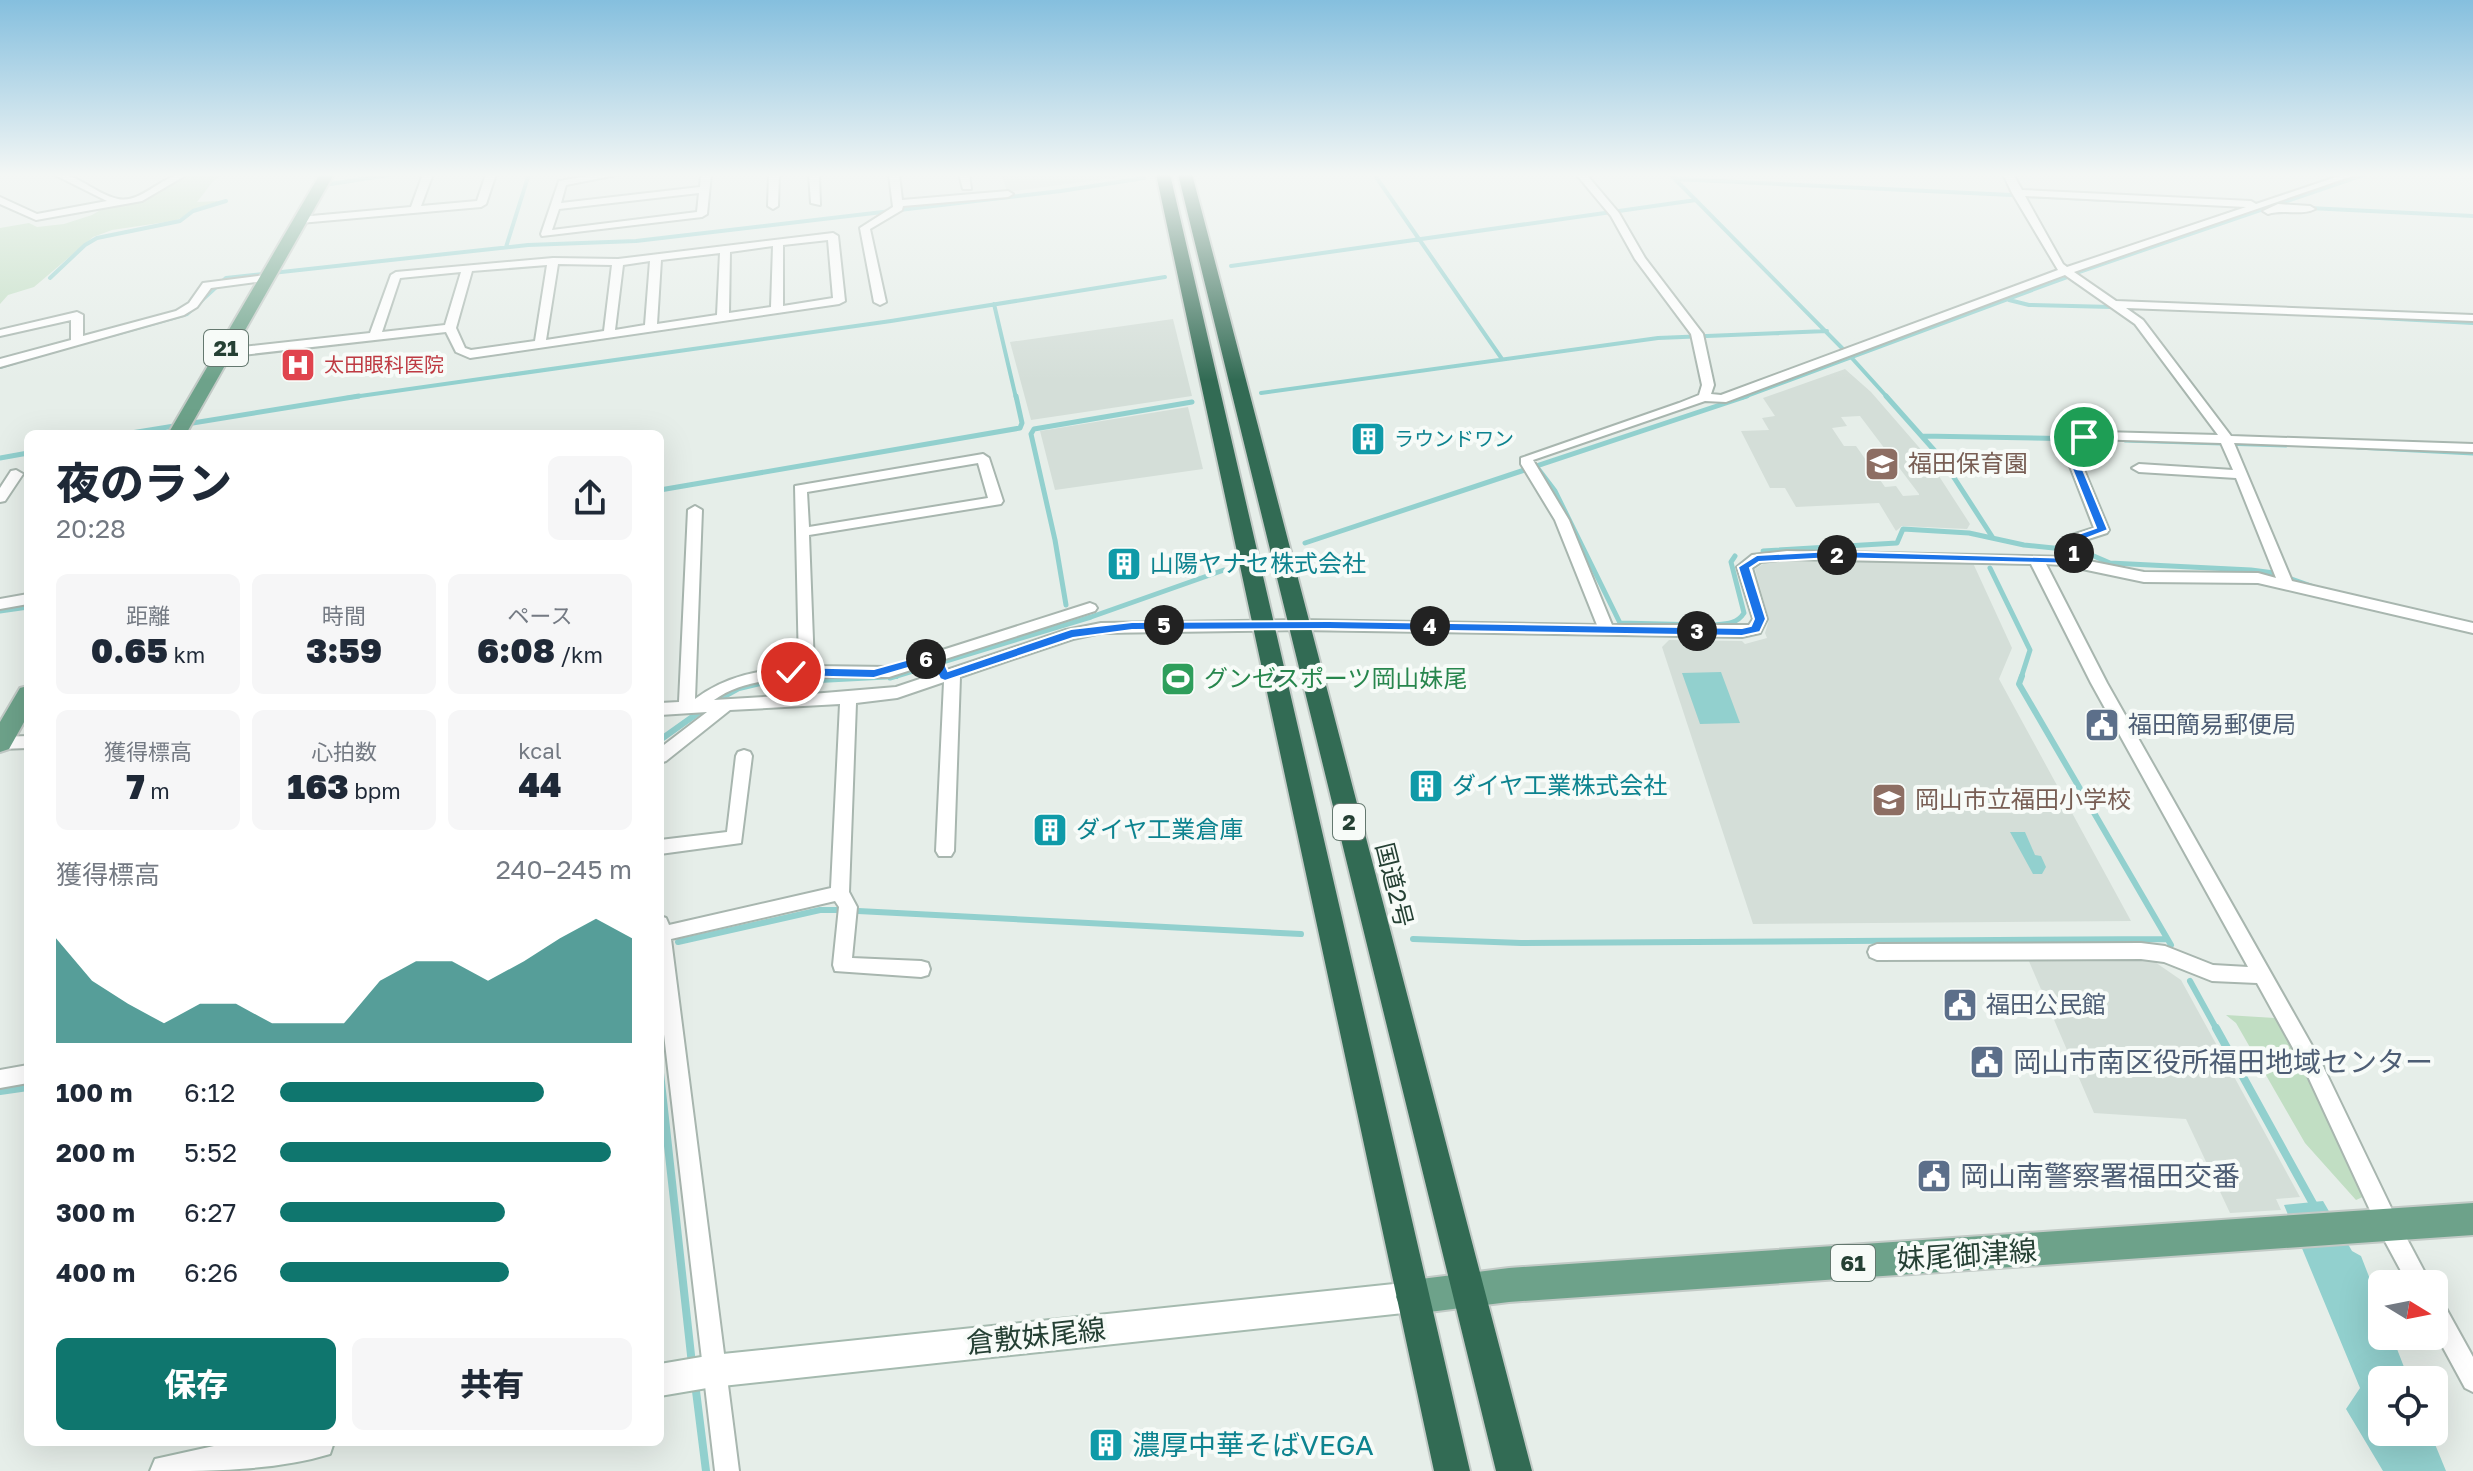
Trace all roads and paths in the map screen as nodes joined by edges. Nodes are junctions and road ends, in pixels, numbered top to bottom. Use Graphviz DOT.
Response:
graph roads {
  1 [pos="287,243"];
  2 [pos="787,243"];
  3 [pos="834,243"];
  4 [pos="868,243"];
  5 [pos="1178,243"];
  6 [pos="1202,243"];
  7 [pos="1631,243"];
  8 [pos="2046,243"];
  9 [pos="2157,243"];
  10 [pos="2168,243"];
  11 [pos="778,244"];
  12 [pos="725,251"];
  13 [pos="656,258"];
  14 [pos="553,261"];
  15 [pos="618,262"];
  16 [pos="468,268"];
  17 [pos="268,274"];
  18 [pos="2071,274"];
  19 [pos="880,302"];
  20 [pos="2114,304"];
  21 [pos="777,310"];
  22 [pos="723,318"];
  23 [pos="2473,318"];
  24 [pos="450,328"];
  25 [pos="651,328"];
  26 [pos="0,333"];
  27 [pos="609,334"];
  28 [pos="375,336"];
  29 [pos="77,340"];
  30 [pos="540,344"];
  31 [pos="224,353"];
  32 [pos="0,363"];
  33 [pos="1704,397"];
  34 [pos="181,427"];
  35 [pos="2066,434"];
  36 [pos="2084,437"];
  37 [pos="2229,443"];
  38 [pos="2473,448"];
  39 [pos="2139,468"];
  40 [pos="16,474"];
  41 [pos="2243,475"];
  42 [pos="0,498"];
  43 [pos="695,510"];
  44 [pos="802,532"];
  45 [pos="2075,554"];
  46 [pos="2037,561"];
  47 [pos="2283,578"];
  48 [pos="24,600"];
  49 [pos="0,604"];
  50 [pos="1084,617"];
  51 [pos="1263,624"];
  52 [pos="1299,625"];
  53 [pos="1606,628"];
  54 [pos="2473,628"];
  55 [pos="942,667"];
  56 [pos="806,683"];
  57 [pos="848,698"];
  58 [pos="24,701"];
  59 [pos="722,705"];
  60 [pos="694,707"];
  61 [pos="664,709"];
  62 [pos="24,742"];
  63 [pos="0,743"];
  64 [pos="664,754"];
  65 [pos="744,756"];
  66 [pos="664,847"];
  67 [pos="945,851"];
  68 [pos="840,893"];
  69 [pos="664,928"];
  70 [pos="1877,952"];
  71 [pos="921,969"];
  72 [pos="664,975"];
  73 [pos="2261,975"];
  74 [pos="24,1075"];
  75 [pos="0,1079"];
  76 [pos="2473,1219"];
  77 [pos="2389,1227"];
  78 [pos="2412,1270"];
  79 [pos="1469,1291"];
  80 [pos="1413,1297"];
  81 [pos="2448,1334"];
  82 [pos="690,1374"];
  83 [pos="2473,1380"];
  84 [pos="297,1446"];
  85 [pos="167,1471"];
  86 [pos="727,1471"];
  87 [pos="1452,1471"];
  88 [pos="1514,1471"];
  1 -- 17 [label="main road, 21"];
  2 -- 11 [label="street"];
  3 -- 21 [label="street"];
  4 -- 19 [label="street"];
  5 -- 51 [label="highway, 2"];
  6 -- 52 [label="highway, 国道2号 / 2"];
  7 -- 33 [label="street"];
  8 -- 18 [label="street"];
  9 -- 18 [label="street"];
  10 -- 18 [label="street"];
  11 -- 12 [label="street"];
  11 -- 21 [label="street"];
  12 -- 13 [label="street"];
  12 -- 22 [label="street"];
  13 -- 15 [label="street"];
  13 -- 25 [label="street"];
  14 -- 15 [label="street"];
  14 -- 16 [label="street"];
  14 -- 30 [label="street"];
  15 -- 27 [label="street"];
  16 -- 24 [label="street"];
  16 -- 28 [label="street"];
  17 -- 29 [label="street"];
  17 -- 31 [label="main road, 21"];
  18 -- 20 [label="street"];
  18 -- 33 [label="street"];
  20 -- 23 [label="street"];
  20 -- 37 [label="street"];
  21 -- 22 [label="street"];
  22 -- 25 [label="street"];
  24 -- 28 [label="street"];
  24 -- 30 [label="street"];
  25 -- 27 [label="street"];
  26 -- 29 [label="street"];
  27 -- 30 [label="street"];
  28 -- 31 [label="street"];
  29 -- 32 [label="street"];
  31 -- 34 [label="main road, 21"];
  33 -- 53 [label="street"];
  35 -- 36 [label="street"];
  36 -- 37 [label="street"];
  36 -- 45 [label="street"];
  37 -- 38 [label="street"];
  37 -- 41 [label="street"];
  39 -- 41 [label="street"];
  40 -- 42 [label="street"];
  41 -- 47 [label="street"];
  43 -- 60 [label="street"];
  44 -- 44 [label="street"];
  44 -- 56 [label="street"];
  45 -- 46 [label="street"];
  45 -- 47 [label="street"];
  46 -- 53 [label="street"];
  46 -- 73 [label="street"];
  47 -- 54 [label="street"];
  48 -- 49 [label="street"];
  50 -- 51 [label="street"];
  50 -- 55 [label="street"];
  50 -- 55 [label="street"];
  51 -- 52 [label="street"];
  51 -- 80 [label="highway, 2"];
  52 -- 53 [label="street"];
  52 -- 79 [label="highway, 国道2号 / 2"];
  55 -- 56 [label="street"];
  55 -- 57 [label="street"];
  55 -- 67 [label="street"];
  56 -- 57 [label="street"];
  56 -- 59 [label="street"];
  56 -- 60 [label="street"];
  57 -- 68 [label="street"];
  58 -- 63 [label="main road"];
  59 -- 60 [label="street"];
  59 -- 64 [label="street"];
  60 -- 61 [label="street"];
  62 -- 63 [label="street"];
  65 -- 66 [label="street"];
  68 -- 69 [label="street"];
  68 -- 71 [label="street"];
  70 -- 73 [label="street"];
  72 -- 82 [label="street"];
  73 -- 77 [label="street"];
  74 -- 75 [label="street"];
  76 -- 77 [label="main road, 妹尾御津線 / 61"];
  77 -- 78 [label="street"];
  77 -- 79 [label="main road, 妹尾御津線 / 61"];
  79 -- 80 [label="main road, 妹尾御津線 / 61"];
  79 -- 88 [label="highway, 国道2号 / 2"];
  80 -- 82 [label="main road, 倉敷妹尾線"];
  80 -- 87 [label="highway, 2"];
  81 -- 83 [label="street"];
  82 -- 86 [label="street"];
  84 -- 85 [label="main road"];
}
